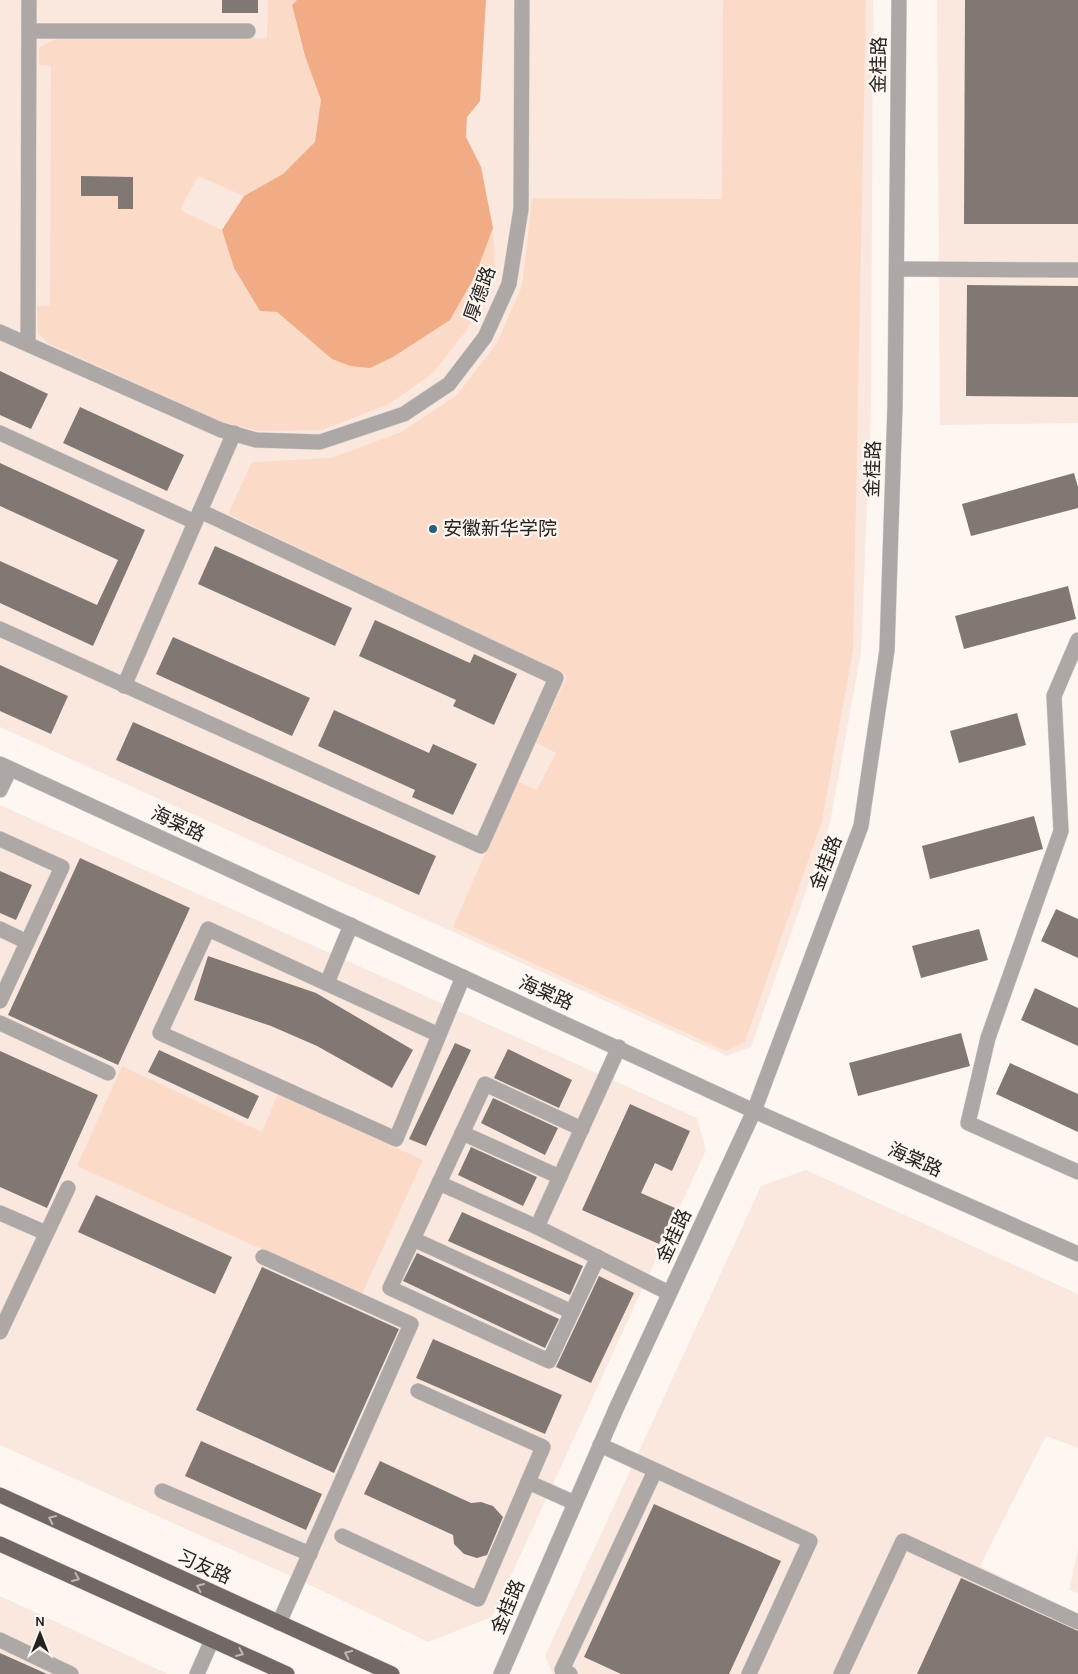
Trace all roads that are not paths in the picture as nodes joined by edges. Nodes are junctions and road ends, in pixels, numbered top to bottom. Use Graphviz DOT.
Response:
graph roads {
  1 [pos="29,0"];
  2 [pos="522,0"];
  3 [pos="899,0"];
  4 [pos="29,31"];
  5 [pos="248,31"];
  6 [pos="897,269"];
  7 [pos="1078,270"];
  8 [pos="0,332"];
  9 [pos="28,344"];
  10 [pos="0,433"];
  11 [pos="234,434"];
  12 [pos="197,517"];
  13 [pos="0,629"];
  14 [pos="1078,640"];
  15 [pos="124,686"];
  16 [pos="5,767"];
  17 [pos="0,790"];
  18 [pos="0,839"];
  19 [pos="351,925"];
  20 [pos="0,929"];
  21 [pos="27,942"];
  22 [pos="462,977"];
  23 [pos="326,983"];
  24 [pos="0,1001"];
  25 [pos="0,1023"];
  26 [pos="438,1035"];
  27 [pos="619,1047"];
  28 [pos="108,1073"];
  29 [pos="754,1111"];
  30 [pos="582,1129"];
  31 [pos="462,1133"];
  32 [pos="1078,1172"];
  33 [pos="560,1177"];
  34 [pos="439,1183"];
  35 [pos="68,1188"];
  36 [pos="0,1213"];
  37 [pos="537,1227"];
  38 [pos="46,1234"];
  39 [pos="413,1238"];
  40 [pos="1077,1251"];
  41 [pos="263,1257"];
  42 [pos="598,1257"];
  43 [pos="669,1293"];
  44 [pos="572,1312"];
  45 [pos="0,1332"];
  46 [pos="418,1391"];
  47 [pos="600,1445"];
  48 [pos="655,1471"];
  49 [pos="528,1482"];
  50 [pos="162,1491"];
  51 [pos="0,1495"];
  52 [pos="575,1502"];
  53 [pos="342,1536"];
  54 [pos="0,1544"];
  55 [pos="310,1554"];
  56 [pos="1078,1622"];
  57 [pos="280,1623"];
  58 [pos="0,1640"];
  59 [pos="212,1640"];
  60 [pos="71,1674"];
  61 [pos="197,1674"];
  62 [pos="287,1674"];
  63 [pos="392,1674"];
  64 [pos="501,1674"];
  65 [pos="570,1674"];
  66 [pos="749,1674"];
  67 [pos="842,1674"];
  1 -- 4 [label="street"];
  2 -- 11 [label="street, 厚德路"];
  3 -- 6 [label="street, 金桂路"];
  4 -- 5 [label="street"];
  4 -- 9 [label="street"];
  6 -- 7 [label="street"];
  6 -- 29 [label="street, 金桂路"];
  8 -- 9 [label="street, 厚德路"];
  9 -- 11 [label="street, 厚德路"];
  10 -- 12 [label="street"];
  11 -- 12 [label="street"];
  12 -- 15 [label="street"];
  12 -- 15 [label="street"];
  13 -- 15 [label="street"];
  14 -- 32 [label="street"];
  16 -- 17 [label="street"];
  16 -- 19 [label="street, 海棠路"];
  18 -- 21 [label="street"];
  19 -- 22 [label="street, 海棠路"];
  19 -- 23 [label="street"];
  20 -- 21 [label="street"];
  21 -- 24 [label="street"];
  22 -- 26 [label="street"];
  22 -- 27 [label="street, 海棠路"];
  23 -- 26 [label="street"];
  23 -- 26 [label="street"];
  25 -- 28 [label="street"];
  27 -- 29 [label="street, 海棠路"];
  27 -- 30 [label="street"];
  29 -- 40 [label="street, 海棠路"];
  29 -- 43 [label="street, 金桂路"];
  30 -- 31 [label="street"];
  30 -- 33 [label="street"];
  31 -- 33 [label="street"];
  31 -- 34 [label="street"];
  33 -- 37 [label="street"];
  34 -- 37 [label="street"];
  34 -- 39 [label="street"];
  35 -- 38 [label="street"];
  36 -- 38 [label="street"];
  37 -- 42 [label="street"];
  38 -- 45 [label="street"];
  39 -- 44 [label="street"];
  39 -- 44 [label="street"];
  41 -- 55 [label="street"];
  42 -- 43 [label="street"];
  42 -- 44 [label="street"];
  43 -- 47 [label="street, 金桂路"];
  46 -- 49 [label="street"];
  47 -- 48 [label="street"];
  47 -- 52 [label="street, 金桂路"];
  48 -- 65 [label="street"];
  48 -- 66 [label="street"];
  49 -- 52 [label="street"];
  49 -- 53 [label="street"];
  50 -- 55 [label="street"];
  57 -- 51 [label="main road, 习友路, one-way"];
  52 -- 64 [label="street, 金桂路"];
  54 -- 59 [label="main road, one-way"];
  55 -- 57 [label="street"];
  56 -- 67 [label="street"];
  63 -- 57 [label="main road, 习友路, one-way"];
  58 -- 60 [label="street"];
  59 -- 61 [label="street"];
  59 -- 62 [label="main road, one-way"];
}
